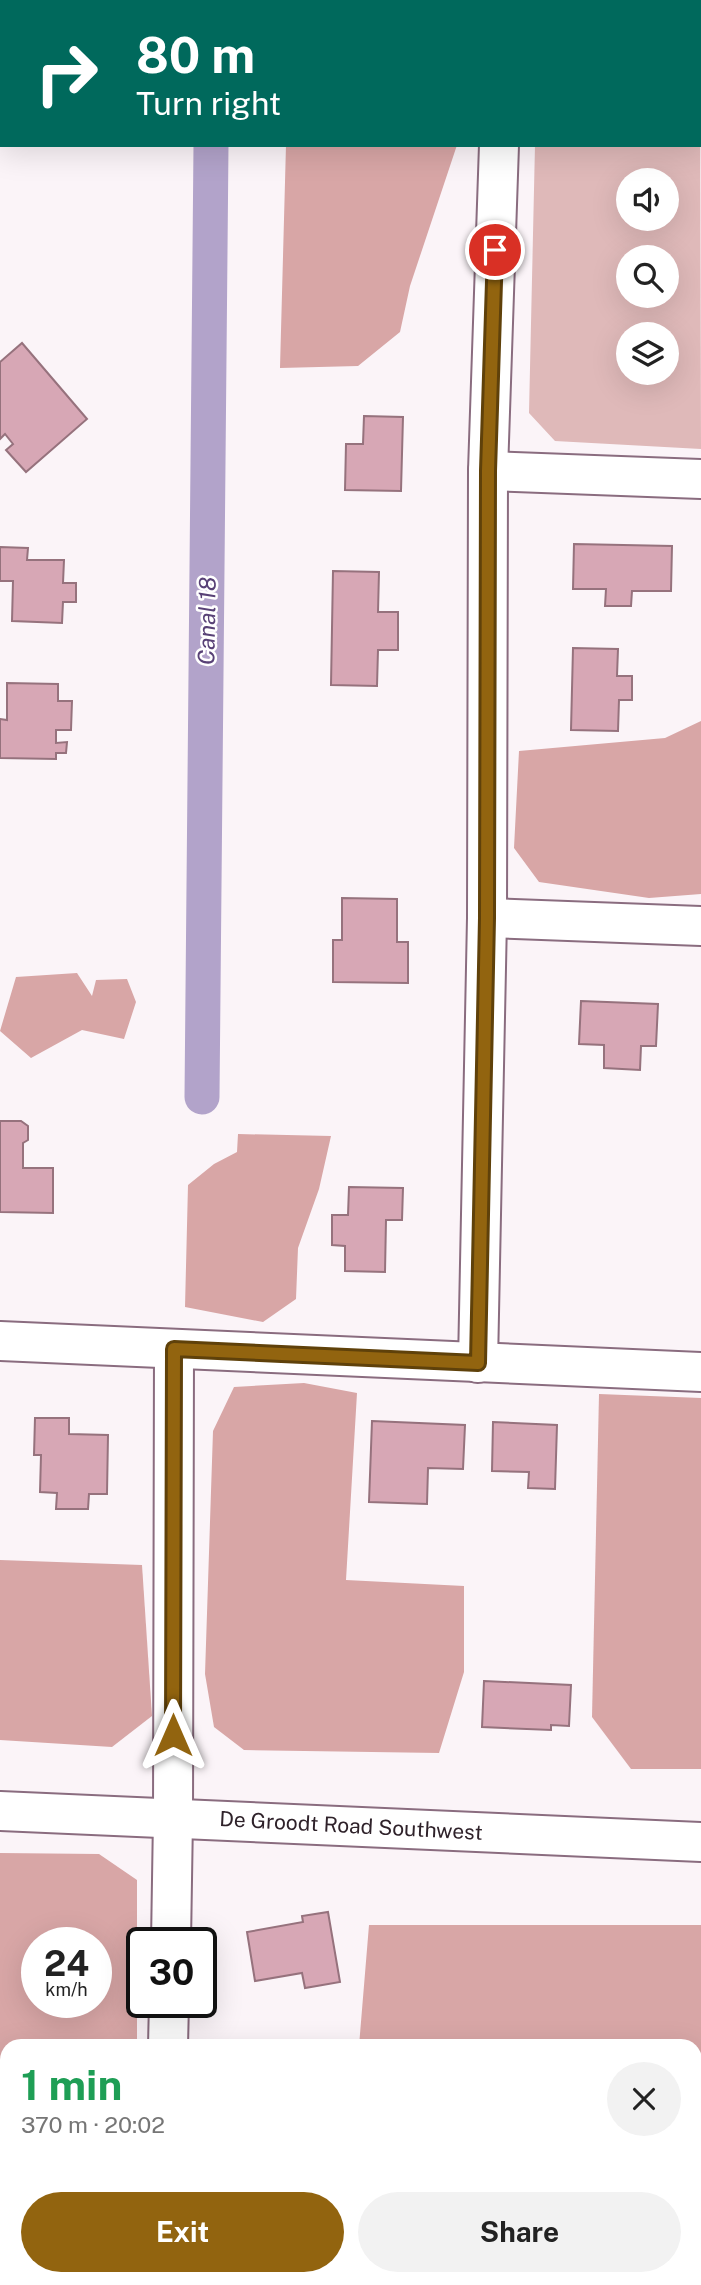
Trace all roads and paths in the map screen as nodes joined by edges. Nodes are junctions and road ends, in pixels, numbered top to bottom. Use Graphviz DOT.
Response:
graph roads {
  1 [pos="499,147"];
  2 [pos="488,471"];
  3 [pos="701,479"];
  4 [pos="487,918"];
  5 [pos="701,926"];
  6 [pos="0,1341"];
  7 [pos="174,1349"];
  8 [pos="478,1363"];
  9 [pos="701,1372"];
  10 [pos="0,1811"];
  11 [pos="173,1818"];
  12 [pos="701,1842"];
  13 [pos="171,1927"];
  14 [pos="169,2018"];
  15 [pos="168,2039"];
  1 -- 2 [label="street"];
  2 -- 3 [label="street"];
  2 -- 4 [label="street"];
  4 -- 5 [label="street"];
  4 -- 8 [label="street"];
  6 -- 7 [label="street"];
  7 -- 8 [label="street"];
  7 -- 11 [label="street"];
  8 -- 9 [label="street"];
  10 -- 11 [label="street, De Groodt Road Southwest"];
  11 -- 12 [label="street, De Groodt Road Southwest"];
  11 -- 13 [label="street"];
  14 -- 15 [label="street"];
}
